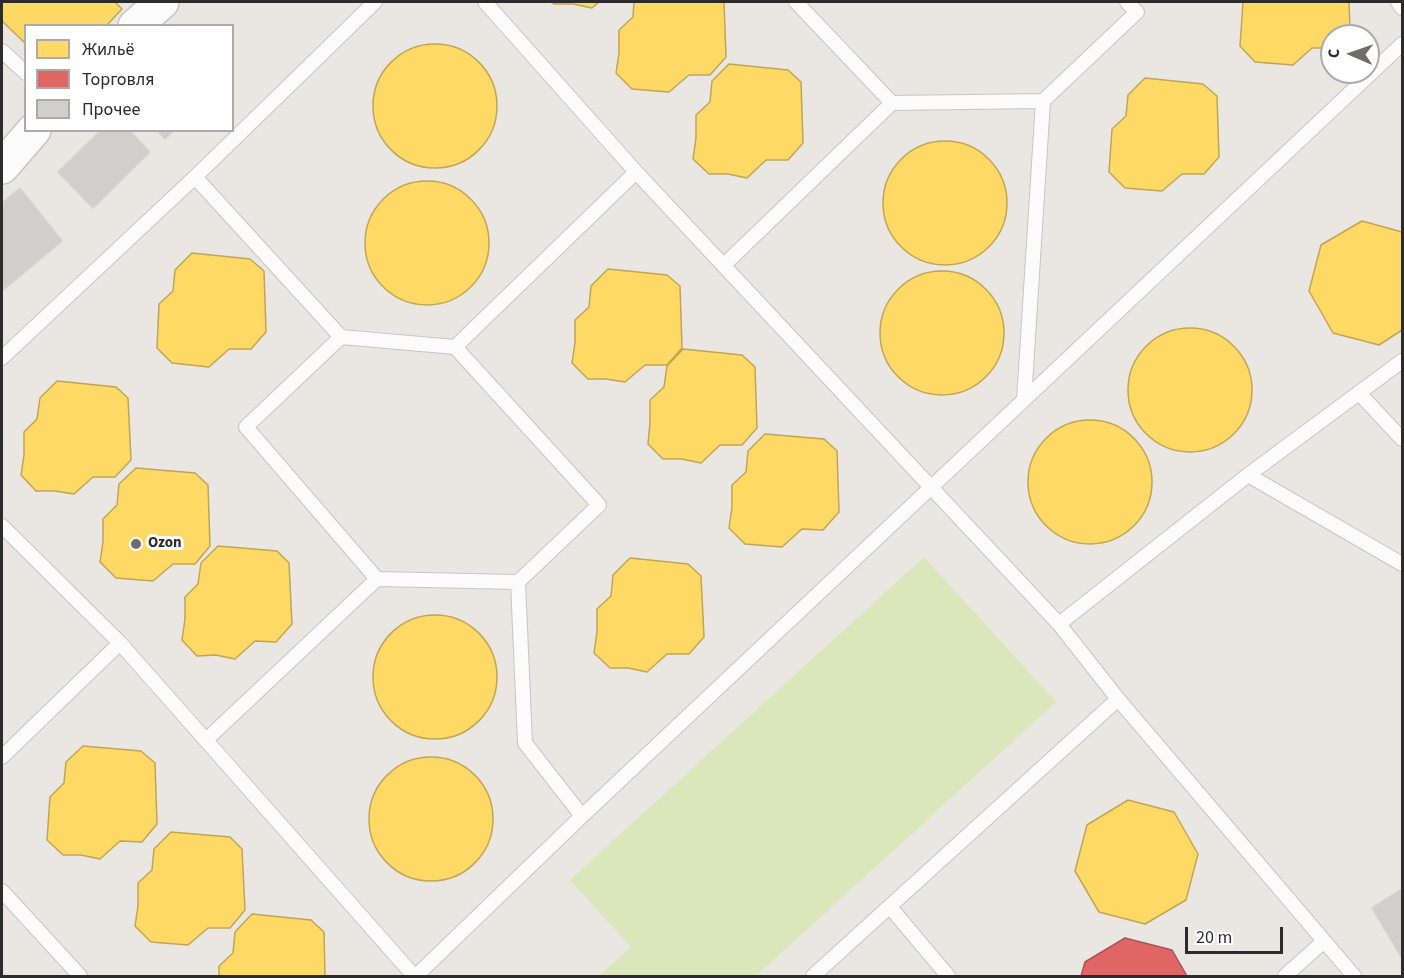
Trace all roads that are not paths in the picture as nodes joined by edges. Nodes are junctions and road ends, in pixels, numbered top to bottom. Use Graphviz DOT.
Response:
graph roads {
  1 [pos="162,2"];
  2 [pos="375,2"];
  3 [pos="485,2"];
  4 [pos="796,2"];
  5 [pos="1127,2"];
  6 [pos="1398,2"];
  7 [pos="1402,8"];
  8 [pos="137,24"];
  9 [pos="1402,44"];
  10 [pos="2,51"];
  11 [pos="24,71"];
  12 [pos="1043,101"];
  13 [pos="892,103"];
  14 [pos="32,132"];
  15 [pos="2,166"];
  16 [pos="636,172"];
  17 [pos="195,177"];
  18 [pos="724,265"];
  19 [pos="341,337"];
  20 [pos="455,346"];
  21 [pos="2,358"];
  22 [pos="1402,361"];
  23 [pos="1359,393"];
  24 [pos="1024,400"];
  25 [pos="1402,439"];
  26 [pos="1248,475"];
  27 [pos="932,487"];
  28 [pos="2,526"];
  29 [pos="1402,564"];
  30 [pos="377,579"];
  31 [pos="518,582"];
  32 [pos="1059,624"];
  33 [pos="120,643"];
  34 [pos="1118,699"];
  35 [pos="206,740"];
  36 [pos="2,757"];
  37 [pos="582,816"];
  38 [pos="2,891"];
  39 [pos="890,907"];
  40 [pos="1324,941"];
  41 [pos="80,976"];
  42 [pos="415,976"];
  43 [pos="813,976"];
  44 [pos="948,976"];
  45 [pos="1285,976"];
  46 [pos="1354,976"];
  1 -- 8 [label="street"];
  2 -- 17 [label="lane"];
  3 -- 16 [label="lane"];
  4 -- 13 [label="lane"];
  5 -- 12 [label="lane"];
  6 -- 7 [label="lane"];
  9 -- 24 [label="lane"];
  10 -- 11 [label="lane"];
  12 -- 13 [label="lane"];
  12 -- 24 [label="lane"];
  13 -- 18 [label="lane"];
  14 -- 15 [label="street"];
  16 -- 18 [label="lane"];
  16 -- 20 [label="lane"];
  17 -- 19 [label="lane"];
  17 -- 21 [label="lane"];
  18 -- 27 [label="lane"];
  19 -- 20 [label="lane"];
  19 -- 30 [label="lane"];
  20 -- 31 [label="lane"];
  22 -- 23 [label="lane"];
  23 -- 25 [label="lane"];
  23 -- 26 [label="lane"];
  24 -- 27 [label="lane"];
  26 -- 29 [label="lane"];
  26 -- 32 [label="lane"];
  27 -- 32 [label="lane"];
  27 -- 37 [label="lane"];
  28 -- 33 [label="lane"];
  30 -- 31 [label="lane"];
  30 -- 35 [label="lane"];
  31 -- 37 [label="lane"];
  32 -- 34 [label="lane"];
  33 -- 35 [label="lane"];
  33 -- 36 [label="lane"];
  34 -- 39 [label="lane"];
  34 -- 40 [label="lane"];
  35 -- 42 [label="lane"];
  37 -- 42 [label="lane"];
  38 -- 41 [label="lane"];
  39 -- 43 [label="lane"];
  39 -- 44 [label="lane"];
  40 -- 45 [label="lane"];
  40 -- 46 [label="lane"];
}
